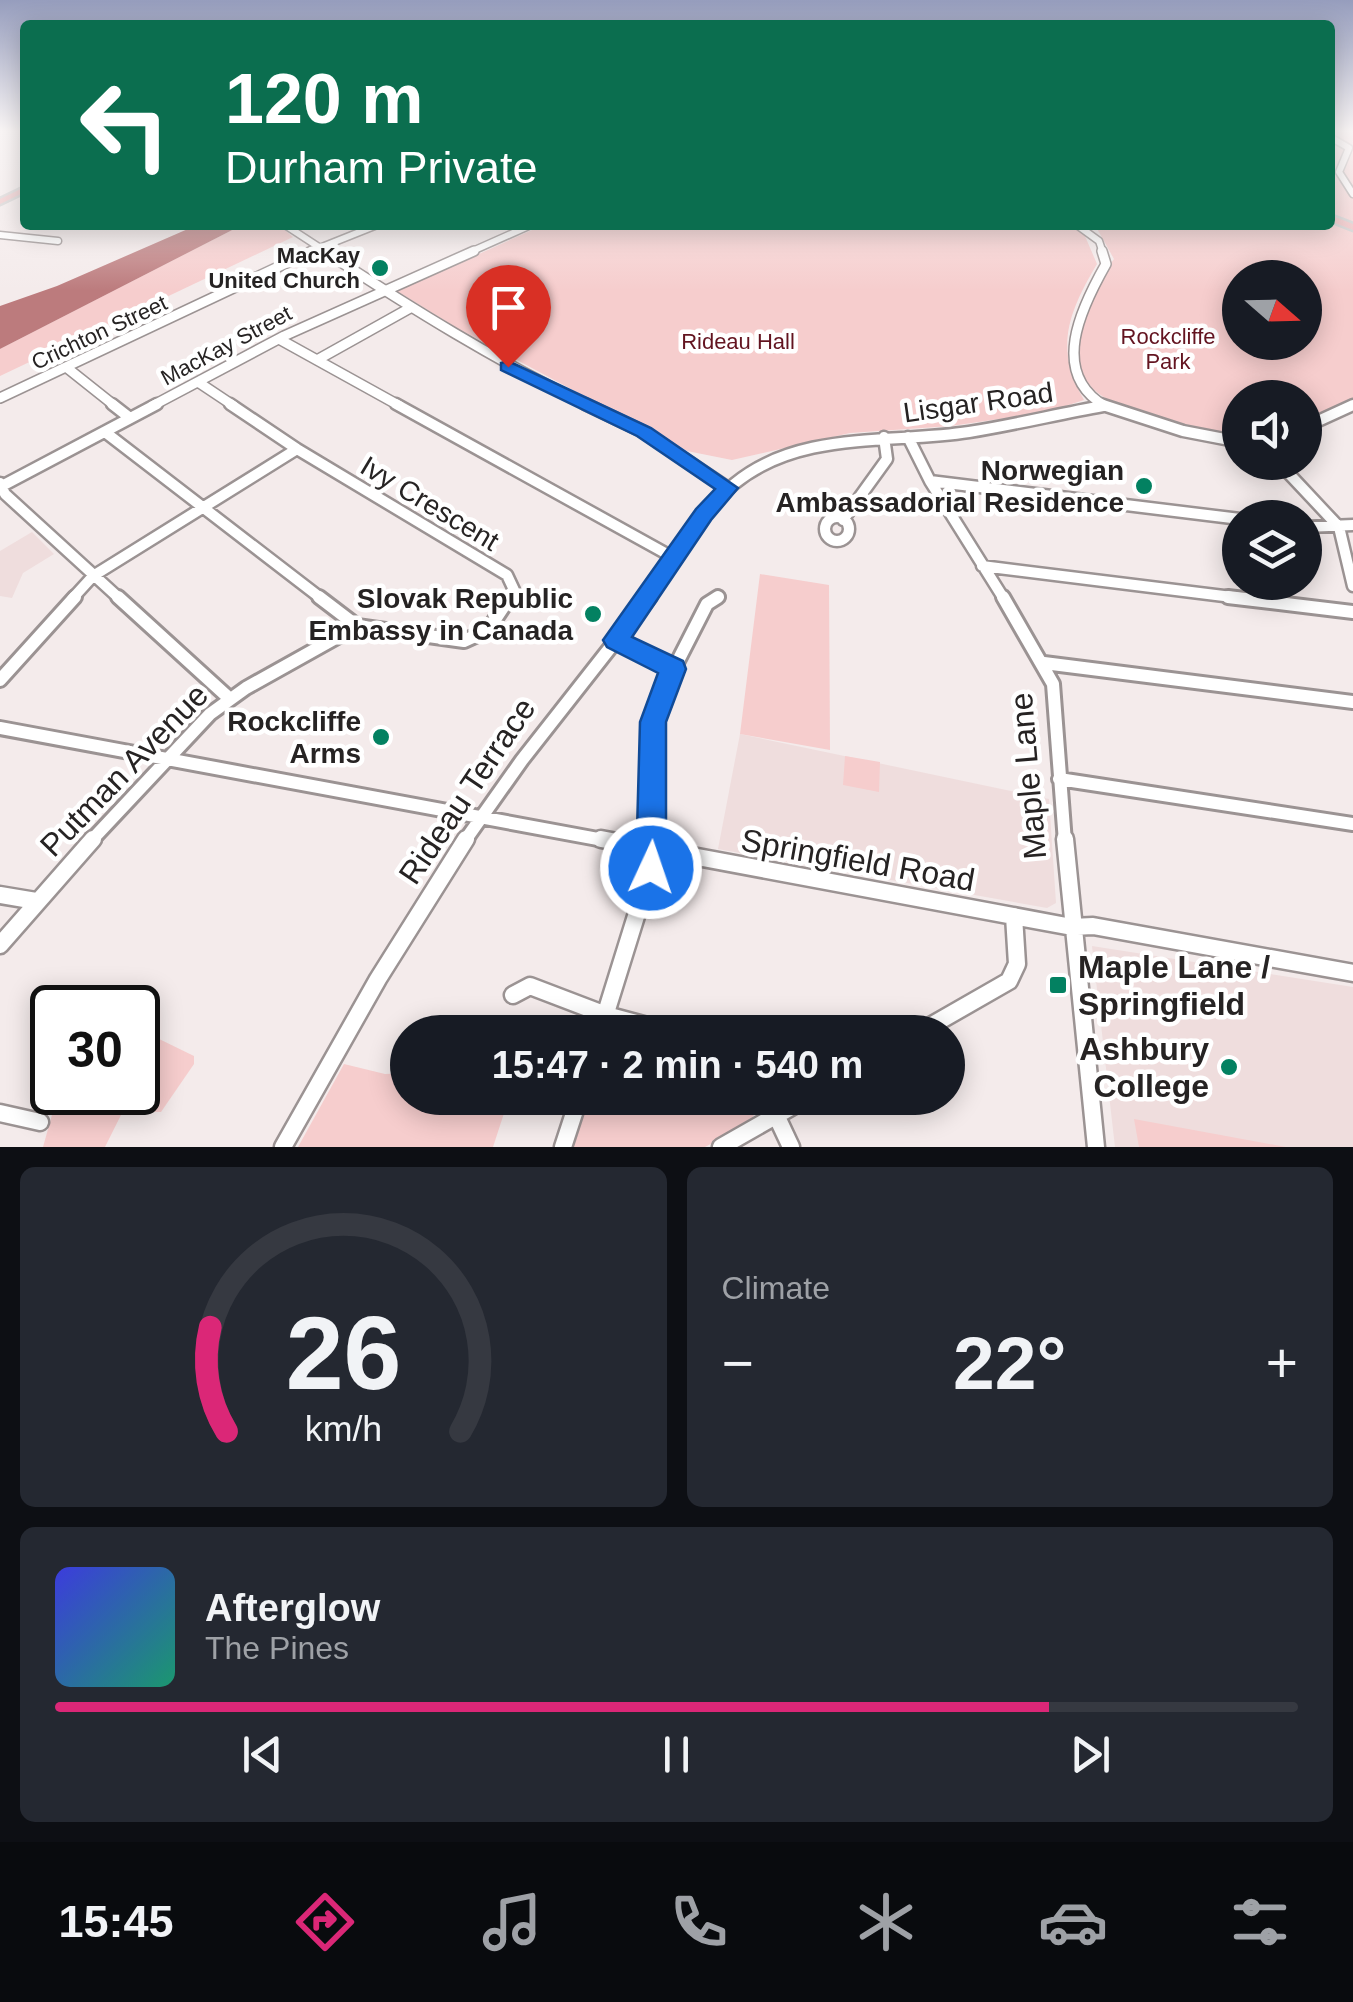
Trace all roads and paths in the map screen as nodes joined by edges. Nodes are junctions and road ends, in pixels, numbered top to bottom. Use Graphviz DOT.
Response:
graph roads {
  1 [pos="293,230"];
  2 [pos="364,230"];
  3 [pos="520,230"];
  4 [pos="1084,230"];
  5 [pos="0,235"];
  6 [pos="58,241"];
  7 [pos="319,248"];
  8 [pos="382,290"];
  9 [pos="410,308"];
  10 [pos="278,340"];
  11 [pos="317,360"];
  12 [pos="66,367"];
  13 [pos="198,382"];
  14 [pos="0,398"];
  15 [pos="1353,405"];
  16 [pos="1103,406"];
  17 [pos="130,418"];
  18 [pos="1322,419"];
  19 [pos="105,432"];
  20 [pos="884,437"];
  21 [pos="908,437"];
  22 [pos="1222,438"];
  23 [pos="297,449"];
  24 [pos="1295,480"];
  25 [pos="930,481"];
  26 [pos="1,485"];
  27 [pos="728,488"];
  28 [pos="204,508"];
  29 [pos="1222,516"];
  30 [pos="843,520"];
  31 [pos="1353,525"];
  32 [pos="1322,526"];
  33 [pos="1339,527"];
  34 [pos="676,559"];
  35 [pos="982,566"];
  36 [pos="94,576"];
  37 [pos="1353,586"];
  38 [pos="718,597"];
  39 [pos="1353,612"];
  40 [pos="357,626"];
  41 [pos="615,640"];
  42 [pos="1044,663"];
  43 [pos="674,669"];
  44 [pos="0,680"];
  45 [pos="230,699"];
  46 [pos="1353,702"];
  47 [pos="0,728"];
  48 [pos="166,759"];
  49 [pos="1059,779"];
  50 [pos="480,817"];
  51 [pos="1353,824"];
  52 [pos="652,850"];
  53 [pos="0,895"];
  54 [pos="36,902"];
  55 [pos="1014,916"];
  56 [pos="1072,927"];
  57 [pos="0,946"];
  58 [pos="1353,973"];
  59 [pos="513,994"];
  60 [pos="586,1015"];
  61 [pos="606,1015"];
  62 [pos="950,1015"];
  63 [pos="0,1113"];
  64 [pos="573,1115"];
  65 [pos="761,1115"];
  66 [pos="776,1115"];
  67 [pos="40,1122"];
  68 [pos="283,1147"];
  69 [pos="563,1147"];
  70 [pos="720,1147"];
  71 [pos="791,1147"];
  72 [pos="1096,1147"];
  1 -- 7 [label="street"];
  2 -- 7 [label="street, Crichton Street"];
  3 -- 8 [label="street, MacKay Street"];
  4 -- 16 [label="street"];
  5 -- 6 [label="street"];
  7 -- 8 [label="street"];
  7 -- 12 [label="street, Crichton Street"];
  8 -- 9 [label="street"];
  8 -- 10 [label="street, MacKay Street"];
  9 -- 11 [label="street"];
  9 -- 27 [label="street"];
  10 -- 11 [label="street"];
  10 -- 13 [label="street, MacKay Street"];
  11 -- 34 [label="street"];
  12 -- 14 [label="street, Crichton Street"];
  12 -- 17 [label="street"];
  13 -- 17 [label="street, MacKay Street"];
  13 -- 23 [label="street, Ivy Crescent"];
  15 -- 18 [label="street"];
  16 -- 21 [label="street, Lisgar Road"];
  16 -- 22 [label="street, Lisgar Road"];
  17 -- 19 [label="street, MacKay Street"];
  19 -- 26 [label="street, MacKay Street"];
  19 -- 28 [label="street, Ivy Crescent"];
  20 -- 21 [label="street, Lisgar Road"];
  20 -- 27 [label="street, Lisgar Road"];
  20 -- 30 [label="street"];
  21 -- 25 [label="street, Maple Lane"];
  23 -- 28 [label="street"];
  23 -- 40 [label="street, Ivy Crescent"];
  24 -- 33 [label="street"];
  25 -- 29 [label="street"];
  25 -- 35 [label="street, Maple Lane"];
  26 -- 36 [label="street"];
  27 -- 34 [label="street, Rideau Terrace"];
  28 -- 36 [label="street"];
  28 -- 40 [label="street, Ivy Crescent"];
  31 -- 33 [label="street"];
  32 -- 33 [label="street"];
  33 -- 37 [label="street"];
  34 -- 41 [label="street, Rideau Terrace"];
  35 -- 39 [label="street"];
  35 -- 42 [label="street, Maple Lane"];
  36 -- 44 [label="street"];
  36 -- 45 [label="street"];
  38 -- 43 [label="street"];
  40 -- 45 [label="street, Putman Avenue"];
  41 -- 43 [label="street"];
  41 -- 50 [label="street, Rideau Terrace"];
  42 -- 46 [label="street"];
  42 -- 49 [label="street, Maple Lane"];
  43 -- 52 [label="street"];
  45 -- 48 [label="street, Putman Avenue"];
  47 -- 48 [label="street, Springfield Road"];
  48 -- 50 [label="street, Springfield Road"];
  48 -- 54 [label="street, Putman Avenue"];
  49 -- 51 [label="street"];
  49 -- 56 [label="street, Maple Lane"];
  50 -- 52 [label="street, Springfield Road"];
  50 -- 68 [label="street, Rideau Terrace"];
  52 -- 55 [label="street, Springfield Road"];
  52 -- 61 [label="street"];
  53 -- 54 [label="street"];
  54 -- 57 [label="street, Putman Avenue"];
  55 -- 56 [label="street, Springfield Road"];
  55 -- 62 [label="street"];
  56 -- 58 [label="street, Springfield Road"];
  56 -- 72 [label="street, Maple Lane"];
  59 -- 60 [label="street"];
  63 -- 67 [label="street"];
  64 -- 69 [label="street"];
  65 -- 70 [label="street"];
  66 -- 71 [label="street"];
}
